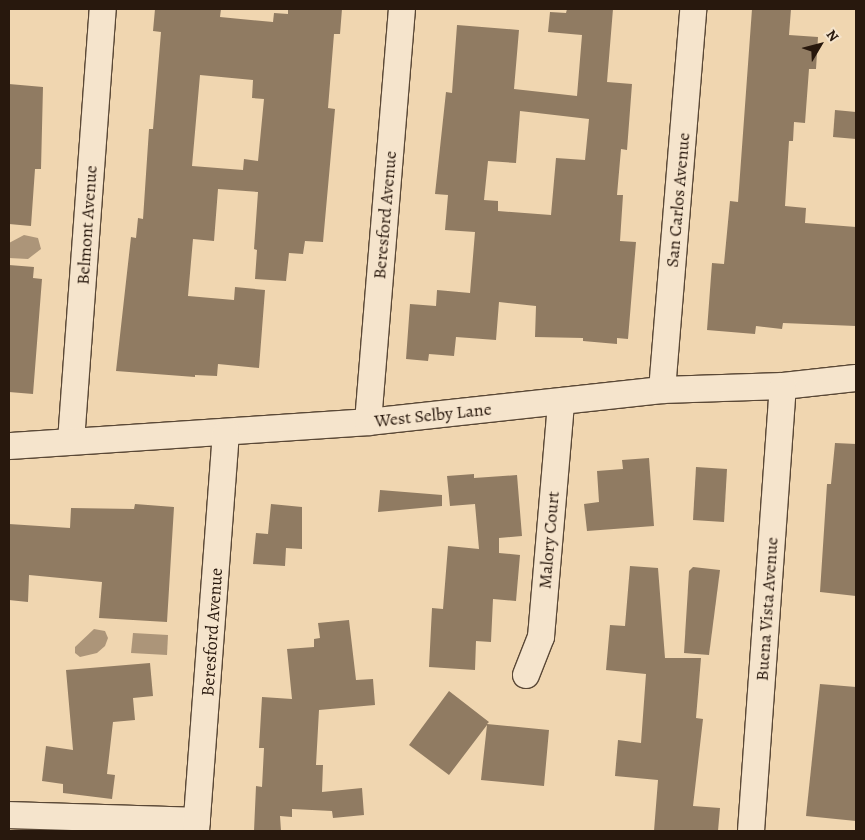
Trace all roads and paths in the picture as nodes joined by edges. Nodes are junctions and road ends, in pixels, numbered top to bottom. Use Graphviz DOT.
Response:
graph roads {
  1 [pos="103,9"];
  2 [pos="402,9"];
  3 [pos="693,9"];
  4 [pos="856,378"];
  5 [pos="783,386"];
  6 [pos="662,390"];
  7 [pos="562,402"];
  8 [pos="368,422"];
  9 [pos="226,432"];
  10 [pos="70,441"];
  11 [pos="9,446"];
  12 [pos="526,675"];
  13 [pos="9,815"];
  14 [pos="197,826"];
  15 [pos="751,831"];
  1 -- 10 [label="street, Belmont Avenue"];
  2 -- 8 [label="street, Beresford Avenue"];
  3 -- 6 [label="street, San Carlos Avenue"];
  4 -- 5 [label="street, West Selby Lane"];
  5 -- 6 [label="street, West Selby Lane"];
  5 -- 15 [label="street, Buena Vista Avenue"];
  6 -- 7 [label="street, West Selby Lane"];
  7 -- 8 [label="street, West Selby Lane"];
  7 -- 12 [label="street, Malory Court"];
  8 -- 9 [label="street, West Selby Lane"];
  9 -- 10 [label="street, West Selby Lane"];
  9 -- 14 [label="street, Beresford Avenue"];
  10 -- 11 [label="street, West Selby Lane"];
  13 -- 14 [label="street"];
}
